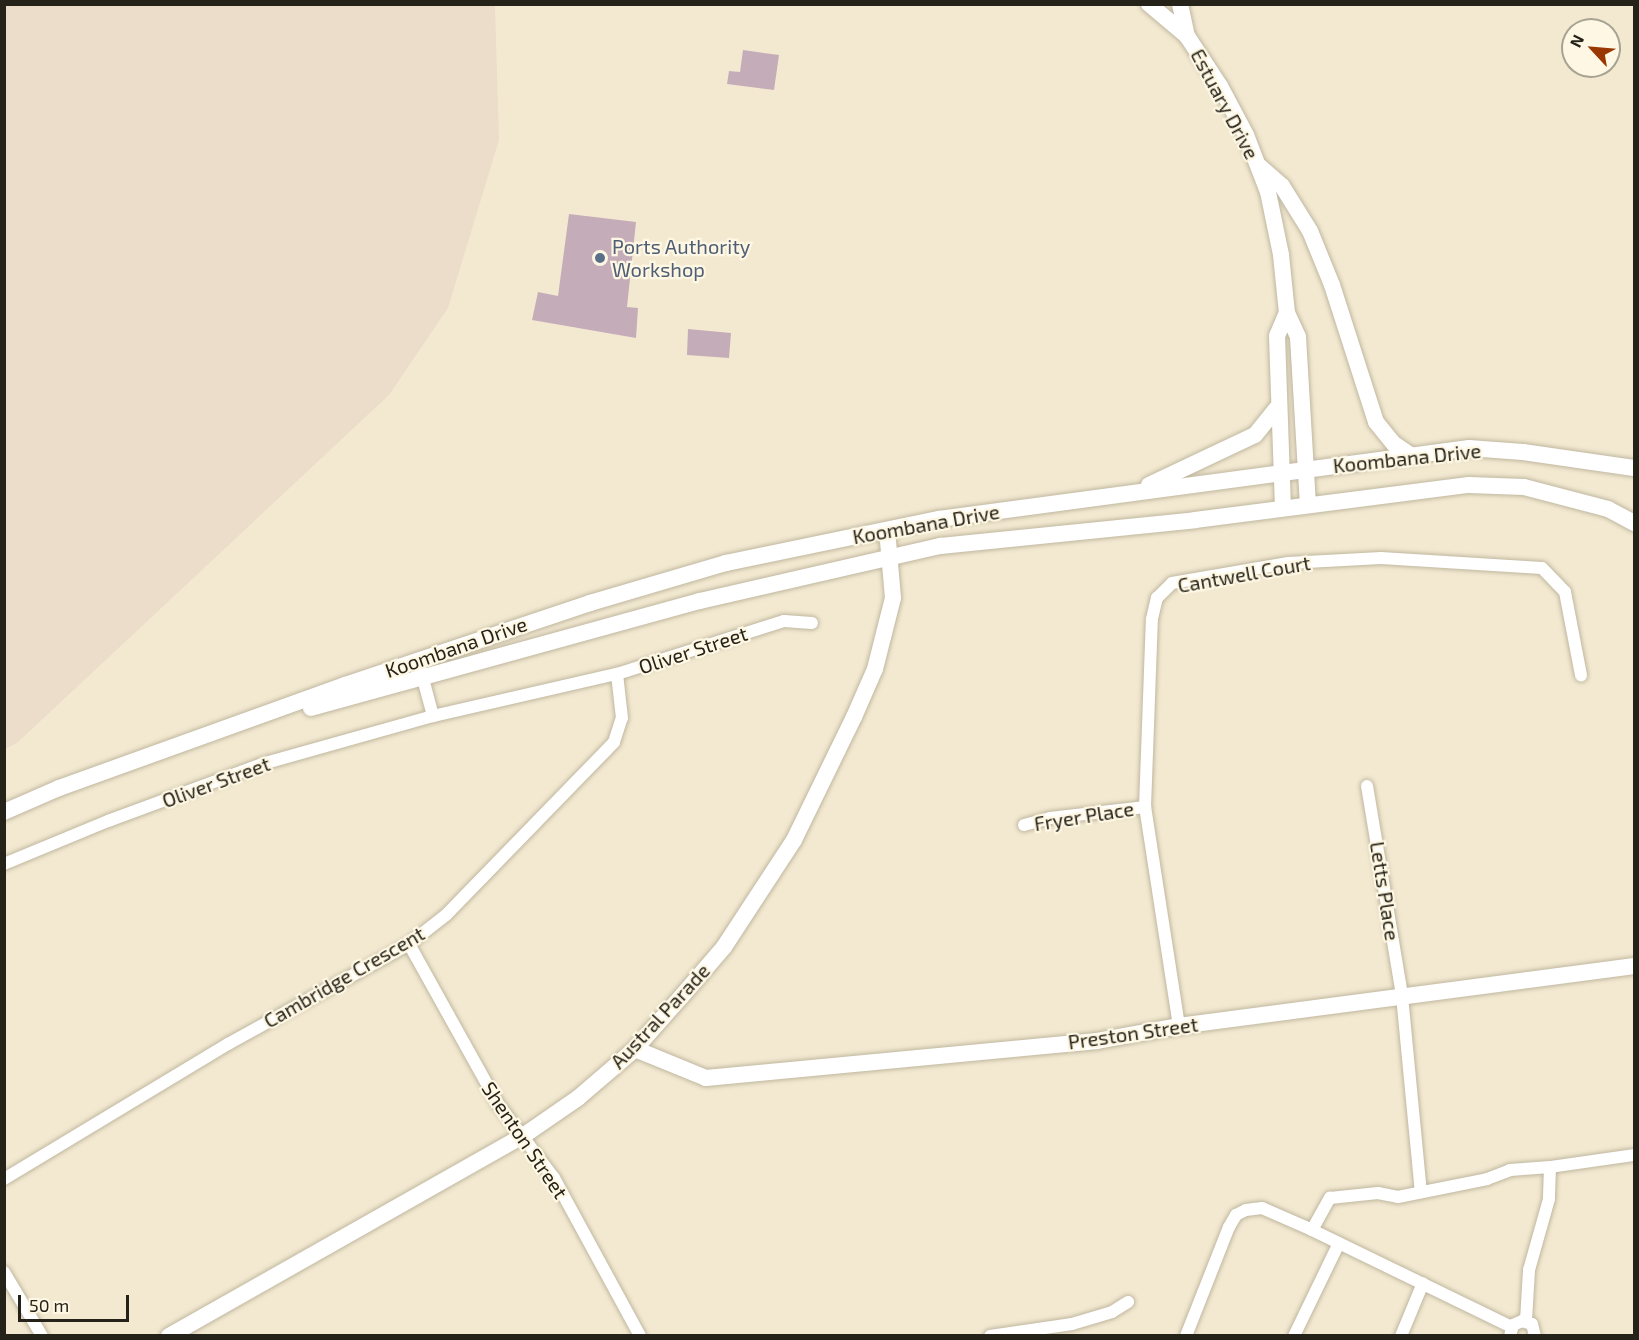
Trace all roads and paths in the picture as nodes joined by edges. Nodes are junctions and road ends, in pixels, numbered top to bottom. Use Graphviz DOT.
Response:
graph roads {
  1 [pos="1149,4"];
  2 [pos="1180,4"];
  3 [pos="1187,36"];
  4 [pos="1258,164"];
  5 [pos="1287,313"];
  6 [pos="1277,408"];
  7 [pos="1412,456"];
  8 [pos="1635,468"];
  9 [pos="1306,469"];
  10 [pos="1280,473"];
  11 [pos="1135,492"];
  12 [pos="1308,505"];
  13 [pos="1283,508"];
  14 [pos="1635,523"];
  15 [pos="887,530"];
  16 [pos="891,558"];
  17 [pos="812,623"];
  18 [pos="420,668"];
  19 [pos="617,674"];
  20 [pos="1581,675"];
  21 [pos="433,716"];
  22 [pos="1367,786"];
  23 [pos="1144,807"];
  24 [pos="4,812"];
  25 [pos="1024,825"];
  26 [pos="4,864"];
  27 [pos="409,944"];
  28 [pos="1635,966"];
  29 [pos="1402,996"];
  30 [pos="1179,1026"];
  31 [pos="635,1049"];
  32 [pos="523,1136"];
  33 [pos="1635,1155"];
  34 [pos="1550,1167"];
  35 [pos="4,1179"];
  36 [pos="1421,1192"];
  37 [pos="1312,1230"];
  38 [pos="1339,1243"];
  39 [pos="4,1272"];
  40 [pos="1423,1283"];
  41 [pos="1128,1302"];
  42 [pos="1526,1321"];
  43 [pos="1511,1331"];
  44 [pos="42,1335"];
  45 [pos="169,1335"];
  46 [pos="640,1335"];
  47 [pos="990,1335"];
  48 [pos="1186,1335"];
  49 [pos="1294,1335"];
  50 [pos="1401,1335"];
  51 [pos="1535,1335"];
  1 -- 3 [label="main road, Estuary Drive"];
  2 -- 3 [label="main road, Estuary Drive"];
  3 -- 4 [label="main road, Estuary Drive"];
  4 -- 5 [label="main road, Estuary Drive"];
  4 -- 7 [label="main road"];
  5 -- 6 [label="main road, Estuary Drive"];
  5 -- 9 [label="main road, Estuary Drive"];
  6 -- 10 [label="main road, Estuary Drive"];
  6 -- 11 [label="main road"];
  7 -- 8 [label="main road, Koombana Drive"];
  7 -- 9 [label="main road, Koombana Drive"];
  9 -- 10 [label="main road, Koombana Drive"];
  9 -- 12 [label="main road, Estuary Drive"];
  10 -- 11 [label="main road, Koombana Drive"];
  10 -- 13 [label="main road, Estuary Drive"];
  11 -- 15 [label="main road, Koombana Drive"];
  12 -- 13 [label="main road, Koombana Drive"];
  12 -- 14 [label="main road, Koombana Drive"];
  13 -- 16 [label="main road, Koombana Drive"];
  15 -- 16 [label="main road, Austral Parade"];
  15 -- 18 [label="main road, Koombana Drive"];
  16 -- 18 [label="main road, Koombana Drive"];
  16 -- 31 [label="main road, Austral Parade"];
  17 -- 19 [label="street, Oliver Street"];
  18 -- 21 [label="street"];
  18 -- 24 [label="main road, Koombana Drive"];
  19 -- 21 [label="street, Oliver Street"];
  19 -- 27 [label="street, Cambridge Crescent"];
  20 -- 23 [label="street, Cantwell Court"];
  21 -- 26 [label="street, Oliver Street"];
  22 -- 29 [label="street, Letts Place"];
  23 -- 25 [label="street, Fryer Place"];
  23 -- 30 [label="street, Cantwell Court"];
  27 -- 32 [label="street, Shenton Street"];
  27 -- 35 [label="street, Cambridge Crescent"];
  28 -- 29 [label="main road, Preston Street"];
  29 -- 30 [label="main road, Preston Street"];
  29 -- 36 [label="street, Letts Place"];
  30 -- 31 [label="main road, Preston Street"];
  31 -- 32 [label="main road, Austral Parade"];
  32 -- 45 [label="main road, Austral Parade"];
  32 -- 46 [label="street, Shenton Street"];
  33 -- 34 [label="street"];
  34 -- 36 [label="street"];
  34 -- 42 [label="street"];
  36 -- 37 [label="street"];
  37 -- 38 [label="street"];
  37 -- 48 [label="street"];
  38 -- 40 [label="street"];
  38 -- 49 [label="street"];
  39 -- 44 [label="street"];
  40 -- 43 [label="street"];
  40 -- 50 [label="street"];
  41 -- 47 [label="street"];
  42 -- 43 [label="street"];
  42 -- 51 [label="street"];
}
